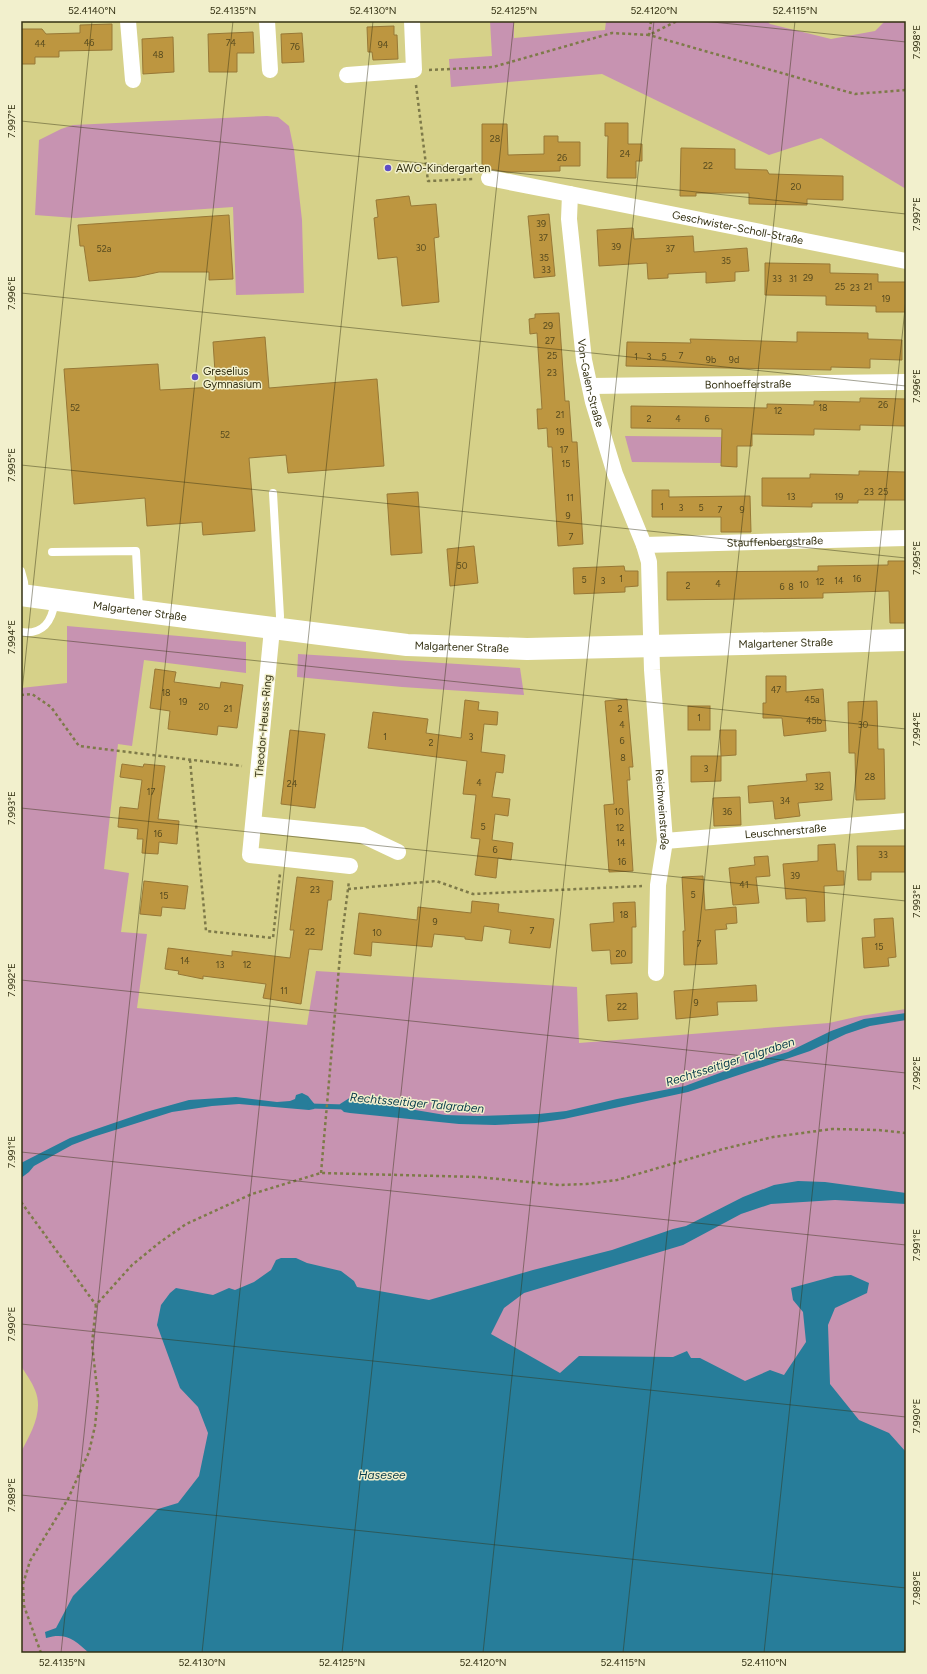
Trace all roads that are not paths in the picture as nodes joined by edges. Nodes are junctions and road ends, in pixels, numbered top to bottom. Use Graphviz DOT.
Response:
graph roads {
  1 [pos="128,21"];
  2 [pos="267,21"];
  3 [pos="412,21"];
  4 [pos="270,70"];
  5 [pos="347,75"];
  6 [pos="133,80"];
  7 [pos="489,178"];
  8 [pos="570,194"];
  9 [pos="906,261"];
  10 [pos="906,382"];
  11 [pos="590,386"];
  12 [pos="273,493"];
  13 [pos="906,538"];
  14 [pos="644,545"];
  15 [pos="52,552"];
  16 [pos="21,571"];
  17 [pos="23,595"];
  18 [pos="56,600"];
  19 [pos="139,611"];
  20 [pos="276,629"];
  21 [pos="21,632"];
  22 [pos="906,640"];
  23 [pos="651,646"];
  24 [pos="906,821"];
  25 [pos="254,824"];
  26 [pos="665,840"];
  27 [pos="398,852"];
  28 [pos="350,866"];
  29 [pos="656,972"];
  1 -- 6 [label="street"];
  2 -- 4 [label="street"];
  3 -- 5 [label="street"];
  7 -- 8 [label="street"];
  8 -- 9 [label="street, Geschwister-Scholl-Straße"];
  8 -- 11 [label="street, Von-Galen-Straße"];
  10 -- 11 [label="street, Bonhoefferstraße"];
  11 -- 14 [label="street, Von-Galen-Straße"];
  12 -- 20 [label="lane"];
  13 -- 14 [label="street, Stauffenbergstraße"];
  14 -- 23 [label="street, Von-Galen-Straße"];
  15 -- 19 [label="lane"];
  16 -- 17 [label="lane"];
  17 -- 18 [label="street, Malgartener Straße"];
  18 -- 19 [label="street, Malgartener Straße"];
  18 -- 21 [label="lane"];
  19 -- 20 [label="street, Malgartener Straße"];
  20 -- 23 [label="street, Malgartener Straße"];
  20 -- 25 [label="street, Theodor-Heuss-Ring"];
  22 -- 23 [label="street, Malgartener Straße"];
  23 -- 26 [label="street, Reichweinstraße"];
  24 -- 26 [label="street, Leuschnerstraße"];
  25 -- 27 [label="street"];
  25 -- 28 [label="street, Theodor-Heuss-Ring"];
  26 -- 29 [label="street, Reichweinstraße"];
}
